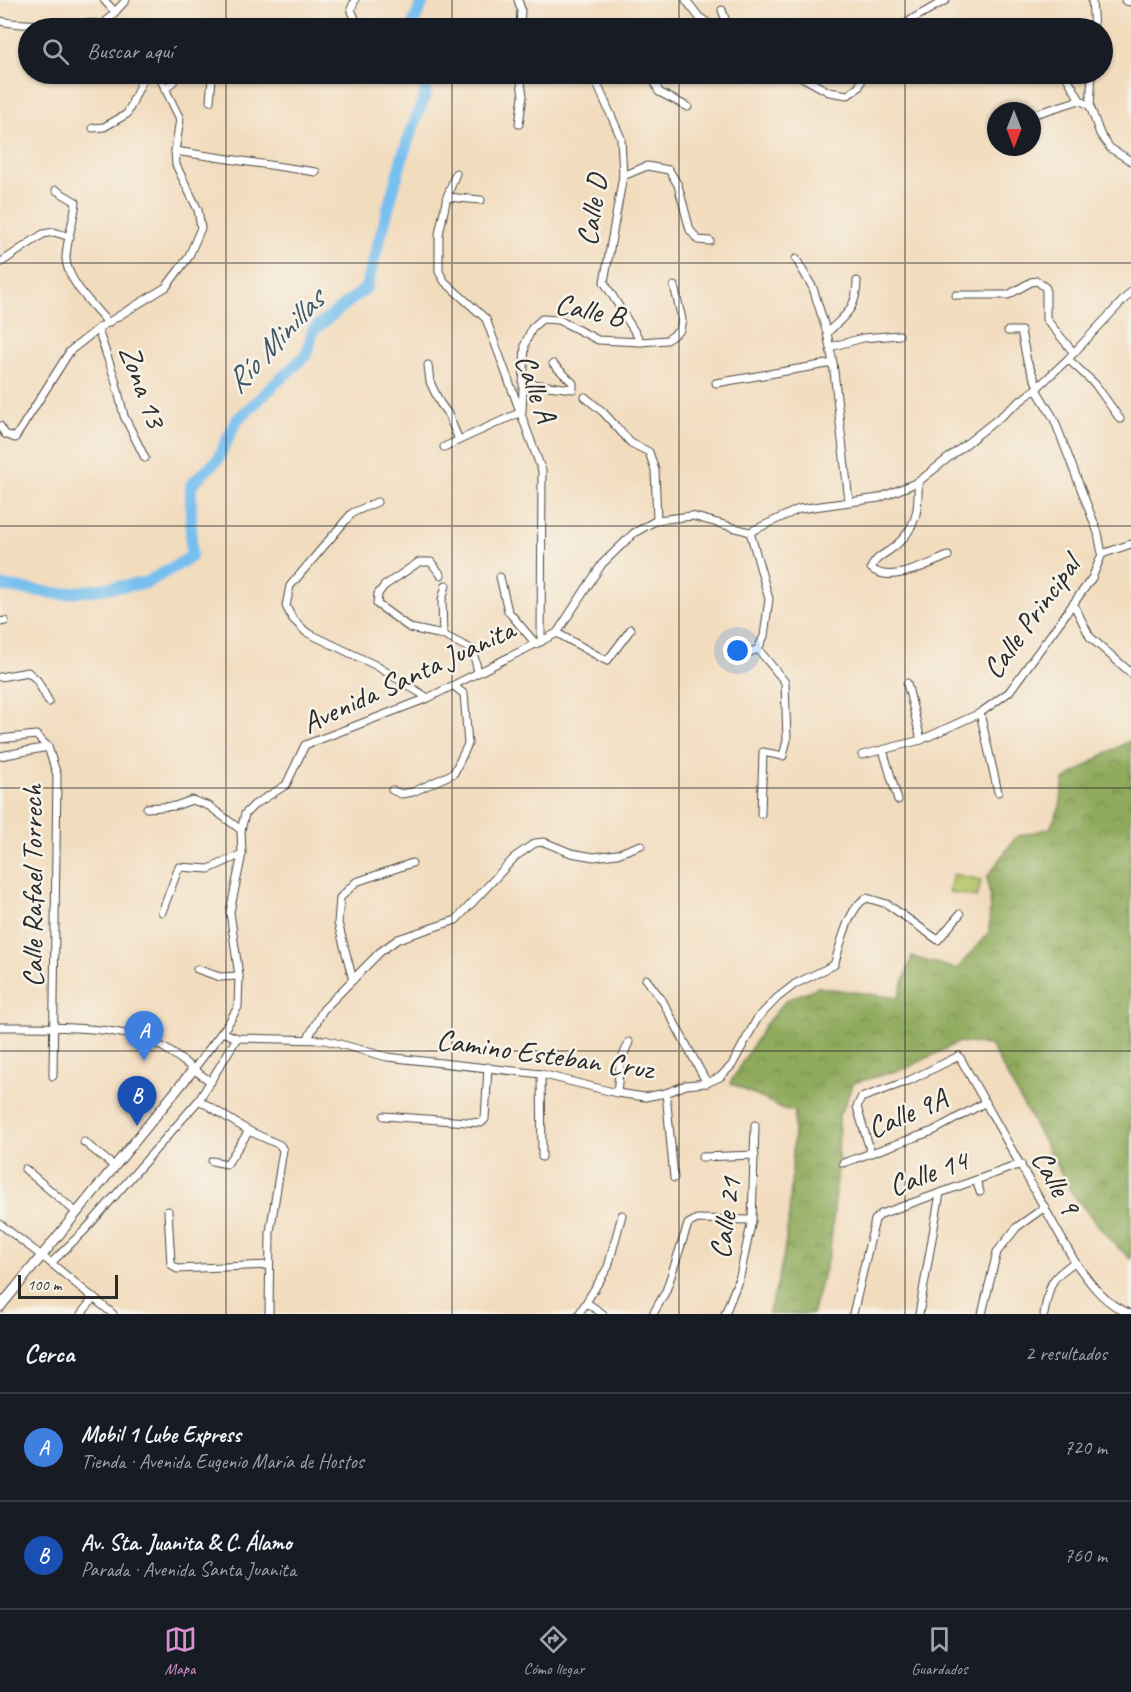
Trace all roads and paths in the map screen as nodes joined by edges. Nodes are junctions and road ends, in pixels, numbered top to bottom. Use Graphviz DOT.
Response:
graph roads {
  1 [pos="104,0"];
  2 [pos="126,0"];
  3 [pos="355,0"];
  4 [pos="518,0"];
  5 [pos="524,0"];
  6 [pos="686,0"];
  7 [pos="946,0"];
  8 [pos="1092,0"];
  9 [pos="1126,0"];
  10 [pos="1131,1"];
  11 [pos="521,9"];
  12 [pos="722,10"];
  13 [pos="115,12"];
  14 [pos="110,18"];
  15 [pos="355,18"];
  16 [pos="521,18"];
  17 [pos="700,18"];
  18 [pos="725,18"];
  19 [pos="914,18"];
  20 [pos="1093,18"];
  21 [pos="0,21"];
  22 [pos="18,25"];
  23 [pos="140,84"];
  24 [pos="162,84"];
  25 [pos="171,84"];
  26 [pos="211,84"];
  27 [pos="521,84"];
  28 [pos="597,84"];
  29 [pos="655,84"];
  30 [pos="814,84"];
  31 [pos="860,84"];
  32 [pos="1071,84"];
  33 [pos="1091,84"];
  34 [pos="165,90"];
  35 [pos="1080,100"];
  36 [pos="210,101"];
  37 [pos="1090,106"];
  38 [pos="688,107"];
  39 [pos="1041,112"];
  40 [pos="519,124"];
  41 [pos="93,128"];
  42 [pos="175,151"];
  43 [pos="1131,161"];
  44 [pos="316,172"];
  45 [pos="456,173"];
  46 [pos="623,176"];
  47 [pos="56,190"];
  48 [pos="447,197"];
  49 [pos="481,200"];
  50 [pos="70,237"];
  51 [pos="710,241"];
  52 [pos="796,259"];
  53 [pos="0,263"];
  54 [pos="857,281"];
  55 [pos="674,286"];
  56 [pos="1131,292"];
  57 [pos="956,295"];
  58 [pos="108,323"];
  59 [pos="98,330"];
  60 [pos="1008,331"];
  61 [pos="827,333"];
  62 [pos="899,335"];
  63 [pos="641,342"];
  64 [pos="830,347"];
  65 [pos="1074,352"];
  66 [pos="1068,359"];
  67 [pos="833,363"];
  68 [pos="553,364"];
  69 [pos="428,365"];
  70 [pos="524,383"];
  71 [pos="716,383"];
  72 [pos="1037,388"];
  73 [pos="585,397"];
  74 [pos="522,412"];
  75 [pos="1120,419"];
  76 [pos="0,426"];
  77 [pos="459,440"];
  78 [pos="444,447"];
  79 [pos="145,458"];
  80 [pos="918,482"];
  81 [pos="849,501"];
  82 [pos="378,502"];
  83 [pos="657,520"];
  84 [pos="750,532"];
  85 [pos="1131,544"];
  86 [pos="1102,554"];
  87 [pos="948,556"];
  88 [pos="441,575"];
  89 [pos="500,577"];
  90 [pos="446,585"];
  91 [pos="1074,605"];
  92 [pos="630,629"];
  93 [pos="557,633"];
  94 [pos="443,634"];
  95 [pos="539,643"];
  96 [pos="758,649"];
  97 [pos="745,654"];
  98 [pos="478,672"];
  99 [pos="1131,673"];
  100 [pos="0,677"];
  101 [pos="907,683"];
  102 [pos="454,686"];
  103 [pos="428,698"];
  104 [pos="49,702"];
  105 [pos="980,713"];
  106 [pos="0,739"];
  107 [pos="921,740"];
  108 [pos="48,747"];
  109 [pos="883,750"];
  110 [pos="862,755"];
  111 [pos="0,756"];
  112 [pos="392,790"];
  113 [pos="998,792"];
  114 [pos="898,800"];
  115 [pos="147,808"];
  116 [pos="760,814"];
  117 [pos="241,830"];
  118 [pos="640,845"];
  119 [pos="242,854"];
  120 [pos="412,863"];
  121 [pos="162,912"];
  122 [pos="960,914"];
  123 [pos="197,969"];
  124 [pos="239,976"];
  125 [pos="645,979"];
  126 [pos="353,980"];
  127 [pos="0,1027"];
  128 [pos="54,1028"];
  129 [pos="222,1032"];
  130 [pos="237,1038"];
  131 [pos="308,1038"];
  132 [pos="629,1042"];
  133 [pos="488,1067"];
  134 [pos="193,1070"];
  135 [pos="541,1074"];
  136 [pos="53,1076"];
  137 [pos="211,1082"];
  138 [pos="707,1083"];
  139 [pos="617,1093"];
  140 [pos="666,1093"];
  141 [pos="199,1100"];
  142 [pos="986,1102"];
  143 [pos="384,1116"];
  144 [pos="755,1125"];
  145 [pos="249,1131"];
  146 [pos="84,1142"];
  147 [pos="871,1153"];
  148 [pos="755,1155"];
  149 [pos="542,1157"];
  150 [pos="702,1157"];
  151 [pos="212,1161"];
  152 [pos="843,1163"];
  153 [pos="1021,1164"];
  154 [pos="114,1167"];
  155 [pos="25,1169"];
  156 [pos="674,1178"];
  157 [pos="976,1180"];
  158 [pos="980,1192"];
  159 [pos="940,1193"];
  160 [pos="1045,1208"];
  161 [pos="168,1211"];
  162 [pos="76,1212"];
  163 [pos="622,1215"];
  164 [pos="752,1220"];
  165 [pos="0,1224"];
  166 [pos="40,1256"];
  167 [pos="1075,1262"];
  168 [pos="51,1263"];
  169 [pos="269,1265"];
  170 [pos="93,1299"];
  171 [pos="587,1303"];
  172 [pos="1,1304"];
  173 [pos="1126,1313"];
  174 [pos="81,1314"];
  175 [pos="112,1314"];
  176 [pos="269,1314"];
  177 [pos="579,1314"];
  178 [pos="603,1314"];
  179 [pos="653,1314"];
  180 [pos="725,1314"];
  181 [pos="853,1314"];
  182 [pos="919,1314"];
  183 [pos="982,1314"];
  184 [pos="1044,1314"];
  1 -- 13 [label="street"];
  2 -- 13 [label="street"];
  3 -- 15 [label="street"];
  4 -- 11 [label="street"];
  5 -- 11 [label="street"];
  6 -- 17 [label="street"];
  7 -- 19 [label="street"];
  8 -- 20 [label="street"];
  9 -- 10 [label="street"];
  11 -- 16 [label="street"];
  12 -- 18 [label="street"];
  13 -- 14 [label="street"];
  21 -- 22 [label="street"];
  23 -- 41 [label="street"];
  24 -- 34 [label="street"];
  25 -- 34 [label="street"];
  26 -- 36 [label="street"];
  27 -- 40 [label="street"];
  28 -- 46 [label="street, Calle D"];
  29 -- 38 [label="street"];
  30 -- 31 [label="street"];
  32 -- 35 [label="street"];
  33 -- 37 [label="street"];
  34 -- 42 [label="street"];
  35 -- 37 [label="street"];
  35 -- 39 [label="street"];
  37 -- 43 [label="street"];
  42 -- 44 [label="street"];
  42 -- 58 [label="street"];
  45 -- 48 [label="street, Calle A"];
  46 -- 51 [label="street"];
  46 -- 63 [label="street, Calle D"];
  47 -- 50 [label="street"];
  48 -- 49 [label="street"];
  48 -- 74 [label="street, Calle A"];
  50 -- 53 [label="street"];
  50 -- 58 [label="street"];
  52 -- 61 [label="street"];
  54 -- 61 [label="street"];
  55 -- 63 [label="street, Calle B"];
  56 -- 65 [label="street"];
  57 -- 65 [label="street"];
  58 -- 59 [label="street"];
  59 -- 76 [label="street"];
  59 -- 79 [label="street, Zona 13"];
  60 -- 72 [label="street, Calle Principal"];
  61 -- 64 [label="street"];
  62 -- 64 [label="street"];
  63 -- 70 [label="street, Calle B"];
  64 -- 67 [label="street"];
  65 -- 66 [label="street"];
  66 -- 72 [label="street"];
  66 -- 75 [label="street"];
  67 -- 71 [label="street"];
  67 -- 81 [label="street"];
  68 -- 70 [label="street"];
  69 -- 77 [label="street"];
  70 -- 74 [label="street, Calle B"];
  72 -- 80 [label="street"];
  72 -- 86 [label="street, Calle Principal"];
  73 -- 83 [label="street"];
  74 -- 77 [label="street"];
  74 -- 95 [label="street, Calle A"];
  77 -- 78 [label="street"];
  80 -- 81 [label="street"];
  80 -- 87 [label="street"];
  81 -- 84 [label="street"];
  82 -- 103 [label="street"];
  83 -- 84 [label="street, Avenida Santa Juanita"];
  83 -- 93 [label="street, Avenida Santa Juanita"];
  84 -- 96 [label="street"];
  85 -- 86 [label="street"];
  86 -- 91 [label="street, Calle Principal"];
  88 -- 94 [label="street"];
  89 -- 95 [label="street"];
  90 -- 94 [label="street"];
  91 -- 99 [label="street"];
  91 -- 105 [label="street, Calle Principal"];
  92 -- 93 [label="street"];
  93 -- 95 [label="street, Avenida Santa Juanita"];
  94 -- 98 [label="street"];
  95 -- 98 [label="street, Avenida Santa Juanita"];
  96 -- 97 [label="street"];
  96 -- 116 [label="street"];
  98 -- 102 [label="street, Avenida Santa Juanita"];
  100 -- 104 [label="street"];
  101 -- 107 [label="street"];
  102 -- 103 [label="street, Avenida Santa Juanita"];
  102 -- 112 [label="street"];
  103 -- 117 [label="street, Avenida Santa Juanita"];
  105 -- 107 [label="street, Calle Principal"];
  105 -- 113 [label="street"];
  106 -- 108 [label="street"];
  107 -- 109 [label="street, Calle Principal"];
  108 -- 111 [label="street, Calle Rafael Torrech"];
  108 -- 128 [label="street, Calle Rafael Torrech"];
  109 -- 110 [label="street, Calle Principal"];
  109 -- 114 [label="street"];
  115 -- 117 [label="street"];
  117 -- 119 [label="street"];
  118 -- 126 [label="street"];
  119 -- 121 [label="street"];
  119 -- 124 [label="street"];
  120 -- 126 [label="street"];
  122 -- 138 [label="street, Camino Esteban Cruz"];
  123 -- 124 [label="street"];
  124 -- 129 [label="street"];
  125 -- 138 [label="street"];
  126 -- 131 [label="street"];
  127 -- 128 [label="street"];
  128 -- 134 [label="street"];
  128 -- 136 [label="street, Calle Rafael Torrech"];
  129 -- 130 [label="street, Camino Esteban Cruz"];
  129 -- 134 [label="street"];
  130 -- 131 [label="street, Camino Esteban Cruz"];
  130 -- 137 [label="street"];
  131 -- 133 [label="street, Camino Esteban Cruz"];
  132 -- 139 [label="street"];
  133 -- 135 [label="street, Camino Esteban Cruz"];
  133 -- 143 [label="street"];
  134 -- 137 [label="street"];
  134 -- 154 [label="street"];
  135 -- 139 [label="street, Camino Esteban Cruz"];
  135 -- 149 [label="street"];
  137 -- 141 [label="street"];
  138 -- 140 [label="street, Camino Esteban Cruz"];
  139 -- 140 [label="street, Camino Esteban Cruz"];
  140 -- 156 [label="street"];
  141 -- 145 [label="street"];
  141 -- 168 [label="street"];
  142 -- 147 [label="street, Calle 9A"];
  142 -- 147 [label="street, Calle 9"];
  142 -- 153 [label="street, Calle 9"];
  144 -- 148 [label="street, Calle 21"];
  145 -- 151 [label="street"];
  145 -- 169 [label="street"];
  146 -- 154 [label="street"];
  147 -- 152 [label="street, Calle 9A"];
  148 -- 150 [label="street"];
  148 -- 164 [label="street, Calle 21"];
  153 -- 157 [label="street, Calle 14"];
  153 -- 160 [label="street, Calle 9"];
  154 -- 162 [label="street"];
  155 -- 162 [label="street"];
  157 -- 158 [label="street"];
  157 -- 159 [label="street, Calle 14"];
  159 -- 181 [label="street, Calle 14"];
  159 -- 182 [label="street"];
  160 -- 167 [label="street, Calle 9"];
  160 -- 183 [label="street"];
  161 -- 169 [label="street"];
  162 -- 166 [label="street"];
  163 -- 171 [label="street"];
  164 -- 179 [label="street"];
  164 -- 180 [label="street, Calle 21"];
  165 -- 166 [label="street"];
  166 -- 168 [label="street"];
  166 -- 172 [label="street"];
  167 -- 173 [label="street, Calle 9"];
  167 -- 184 [label="street"];
  168 -- 170 [label="street"];
  169 -- 176 [label="street"];
  170 -- 174 [label="street"];
  170 -- 175 [label="street"];
  171 -- 177 [label="street"];
  171 -- 178 [label="street"];
}
